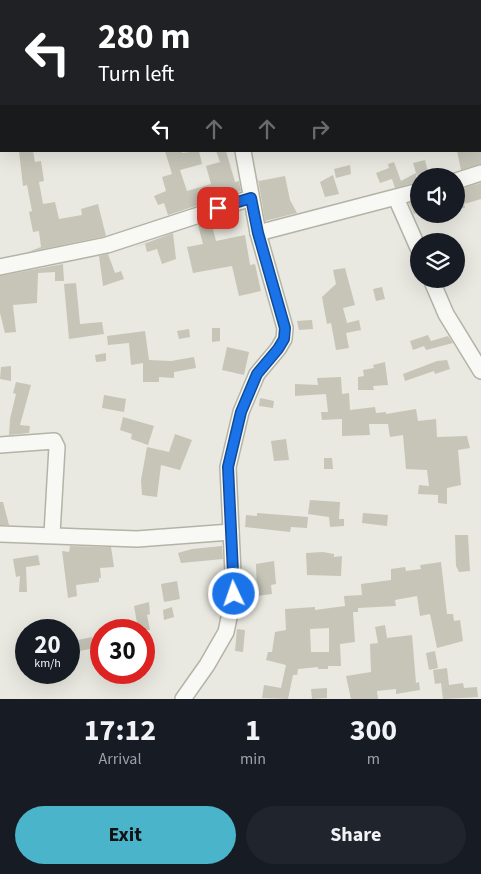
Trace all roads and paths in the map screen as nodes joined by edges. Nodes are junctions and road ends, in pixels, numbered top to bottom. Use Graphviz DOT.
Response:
graph roads {
  1 [pos="243,152"];
  2 [pos="481,174"];
  3 [pos="465,178"];
  4 [pos="410,194"];
  5 [pos="251,198"];
  6 [pos="396,198"];
  7 [pos="258,233"];
  8 [pos="411,233"];
  9 [pos="0,267"];
  10 [pos="435,288"];
  11 [pos="481,371"];
  12 [pos="0,445"];
  13 [pos="231,532"];
  14 [pos="0,534"];
  15 [pos="52,534"];
  16 [pos="183,699"];
  1 -- 5 [label="street"];
  2 -- 3 [label="street"];
  4 -- 6 [label="street"];
  5 -- 7 [label="street"];
  5 -- 9 [label="street"];
  6 -- 7 [label="street"];
  6 -- 8 [label="street"];
  7 -- 13 [label="street"];
  10 -- 11 [label="street"];
  12 -- 15 [label="street"];
  13 -- 15 [label="street"];
  13 -- 16 [label="street"];
  14 -- 15 [label="street"];
}
